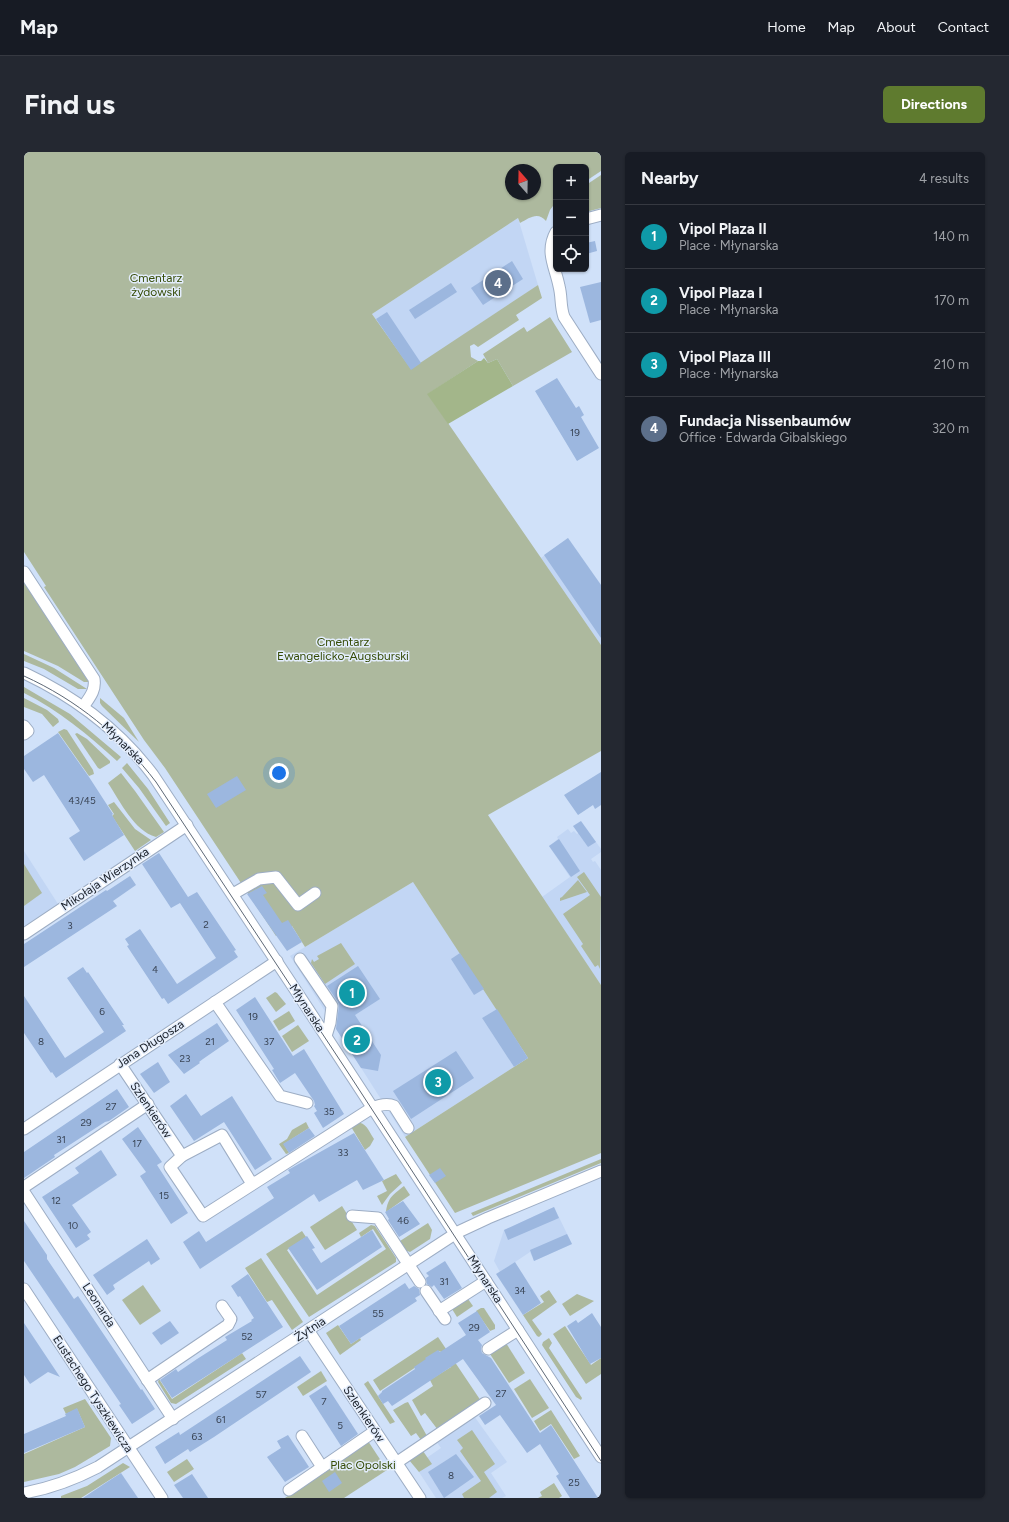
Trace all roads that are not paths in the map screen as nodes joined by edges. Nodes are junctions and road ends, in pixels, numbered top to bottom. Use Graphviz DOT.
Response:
graph roads {
  1 [pos="601,215"];
  2 [pos="589,218"];
  3 [pos="553,243"];
  4 [pos="553,264"];
  5 [pos="555,272"];
  6 [pos="601,374"];
  7 [pos="24,572"];
  8 [pos="24,673"];
  9 [pos="83,707"];
  10 [pos="24,726"];
  11 [pos="24,734"];
  12 [pos="187,825"];
  13 [pos="315,893"];
  14 [pos="233,894"];
  15 [pos="24,934"];
  16 [pos="300,959"];
  17 [pos="277,961"];
  18 [pos="215,1002"];
  19 [pos="326,1036"];
  20 [pos="120,1064"];
  21 [pos="307,1103"];
  22 [pos="148,1104"];
  23 [pos="372,1108"];
  24 [pos="408,1128"];
  25 [pos="24,1129"];
  26 [pos="182,1156"];
  27 [pos="601,1171"];
  28 [pos="252,1184"];
  29 [pos="24,1187"];
  30 [pos="24,1192"];
  31 [pos="352,1216"];
  32 [pos="456,1234"];
  33 [pos="409,1265"];
  34 [pos="486,1281"];
  35 [pos="24,1289"];
  36 [pos="222,1306"];
  37 [pos="308,1330"];
  38 [pos="518,1330"];
  39 [pos="488,1349"];
  40 [pos="147,1380"];
  41 [pos="485,1403"];
  42 [pos="173,1419"];
  43 [pos="375,1431"];
  44 [pos="302,1436"];
  45 [pos="128,1448"];
  46 [pos="601,1457"];
  47 [pos="396,1463"];
  48 [pos="322,1467"];
  49 [pos="289,1490"];
  50 [pos="24,1493"];
  51 [pos="38,1494"];
  52 [pos="162,1498"];
  53 [pos="420,1498"];
  1 -- 2 [label="street"];
  3 -- 4 [label="street"];
  5 -- 6 [label="street"];
  7 -- 9 [label="street"];
  8 -- 9 [label="street, Młynarska"];
  9 -- 12 [label="street, Młynarska"];
  10 -- 11 [label="street"];
  12 -- 14 [label="street, Młynarska"];
  12 -- 15 [label="street, Mikołaja Wierzynka"];
  13 -- 14 [label="street"];
  14 -- 17 [label="street, Młynarska"];
  16 -- 19 [label="street"];
  17 -- 18 [label="street, Jana Długosza"];
  17 -- 19 [label="street, Młynarska"];
  18 -- 20 [label="street, Jana Długosza"];
  18 -- 21 [label="street"];
  19 -- 23 [label="street, Młynarska"];
  20 -- 22 [label="street, Szlenkierów"];
  20 -- 25 [label="street, Jana Długosza"];
  22 -- 26 [label="street, Szlenkierów"];
  22 -- 29 [label="street"];
  23 -- 24 [label="street"];
  23 -- 28 [label="street"];
  23 -- 32 [label="street, Młynarska"];
  26 -- 28 [label="street"];
  26 -- 28 [label="street"];
  27 -- 32 [label="street, Żytnia"];
  30 -- 40 [label="street, Leonarda"];
  31 -- 33 [label="street"];
  32 -- 33 [label="street, Żytnia"];
  32 -- 34 [label="street, Młynarska"];
  33 -- 34 [label="street"];
  33 -- 37 [label="street, Żytnia"];
  34 -- 38 [label="street, Młynarska"];
  35 -- 45 [label="street, Eustachego Tyszkiewicza"];
  36 -- 40 [label="street"];
  37 -- 42 [label="street, Żytnia"];
  37 -- 43 [label="street, Szlenkierów"];
  38 -- 39 [label="street"];
  38 -- 46 [label="street, Młynarska"];
  40 -- 42 [label="street, Leonarda"];
  41 -- 47 [label="street"];
  42 -- 45 [label="street, Żytnia"];
  43 -- 47 [label="street, Szlenkierów"];
  43 -- 48 [label="street"];
  44 -- 48 [label="street"];
  45 -- 51 [label="street, Żytnia"];
  45 -- 52 [label="street, Eustachego Tyszkiewicza"];
  47 -- 53 [label="street, Szlenkierów"];
  48 -- 49 [label="street"];
  50 -- 51 [label="street, Żytnia"];
}
